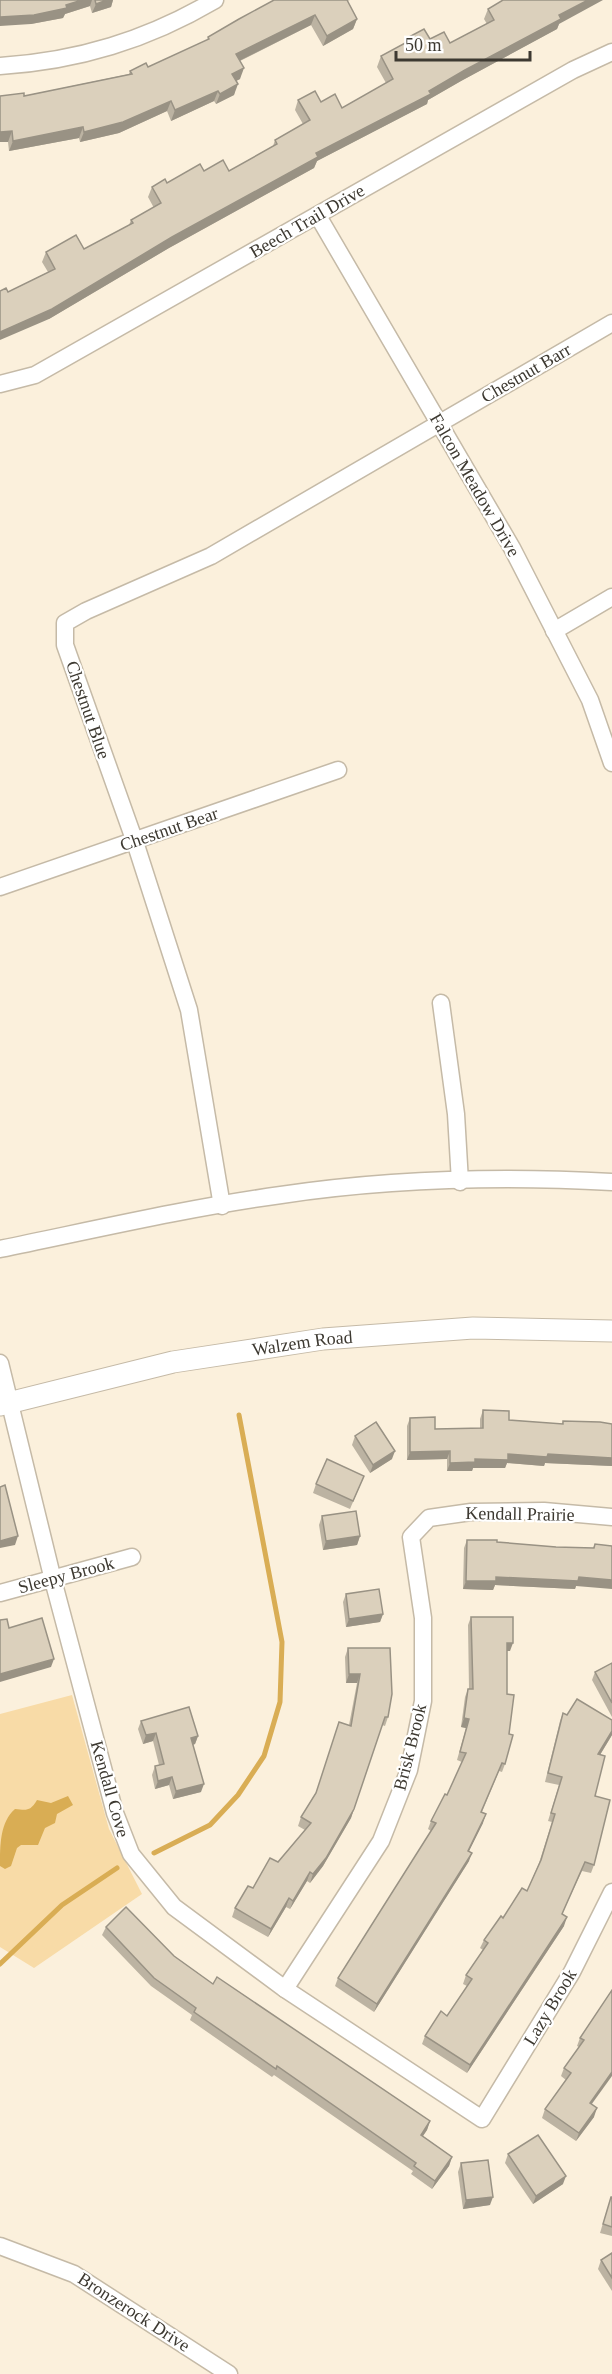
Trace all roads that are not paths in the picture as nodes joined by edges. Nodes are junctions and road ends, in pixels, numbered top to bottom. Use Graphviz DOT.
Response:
graph roads {
  1 [pos="215,0"];
  2 [pos="612,51"];
  3 [pos="0,66"];
  4 [pos="318,216"];
  5 [pos="612,323"];
  6 [pos="0,384"];
  7 [pos="439,424"];
  8 [pos="612,597"];
  9 [pos="554,631"];
  10 [pos="612,763"];
  11 [pos="338,770"];
  12 [pos="135,842"];
  13 [pos="0,887"];
  14 [pos="441,1002"];
  15 [pos="460,1182"];
  16 [pos="612,1182"];
  17 [pos="222,1206"];
  18 [pos="0,1249"];
  19 [pos="612,1331"];
  20 [pos="0,1363"];
  21 [pos="4,1404"];
  22 [pos="612,1517"];
  23 [pos="429,1518"];
  24 [pos="132,1557"];
  25 [pos="53,1580"];
  26 [pos="0,1593"];
  27 [pos="612,1892"];
  28 [pos="285,1989"];
  29 [pos="482,2119"];
  30 [pos="0,2246"];
  31 [pos="229,2374"];
  1 -- 3 [label="street"];
  2 -- 4 [label="street, Beech Trail Drive"];
  4 -- 6 [label="street, Beech Trail Drive"];
  4 -- 7 [label="street, Falcon Meadow Drive"];
  5 -- 7 [label="street, Chestnut Barr"];
  7 -- 9 [label="street, Falcon Meadow Drive"];
  7 -- 12 [label="street, Chestnut Blue"];
  8 -- 9 [label="street"];
  9 -- 10 [label="street, Falcon Meadow Drive"];
  11 -- 12 [label="street, Chestnut Bear"];
  12 -- 13 [label="street, Chestnut Bear"];
  12 -- 17 [label="street, Chestnut Blue"];
  14 -- 15 [label="street"];
  15 -- 16 [label="street"];
  15 -- 17 [label="street"];
  17 -- 18 [label="street"];
  19 -- 21 [label="street, Walzem Road"];
  20 -- 21 [label="street, Kendall Cove"];
  21 -- 25 [label="street, Kendall Cove"];
  22 -- 23 [label="street, Kendall Prairie"];
  23 -- 28 [label="street, Brisk Brook"];
  24 -- 25 [label="street, Sleepy Brook"];
  25 -- 26 [label="street, Sleepy Brook"];
  25 -- 28 [label="street, Kendall Cove"];
  27 -- 29 [label="street, Lazy Brook"];
  28 -- 29 [label="street, Kendall Cove"];
  30 -- 31 [label="street, Bronzerock Drive"];
}
